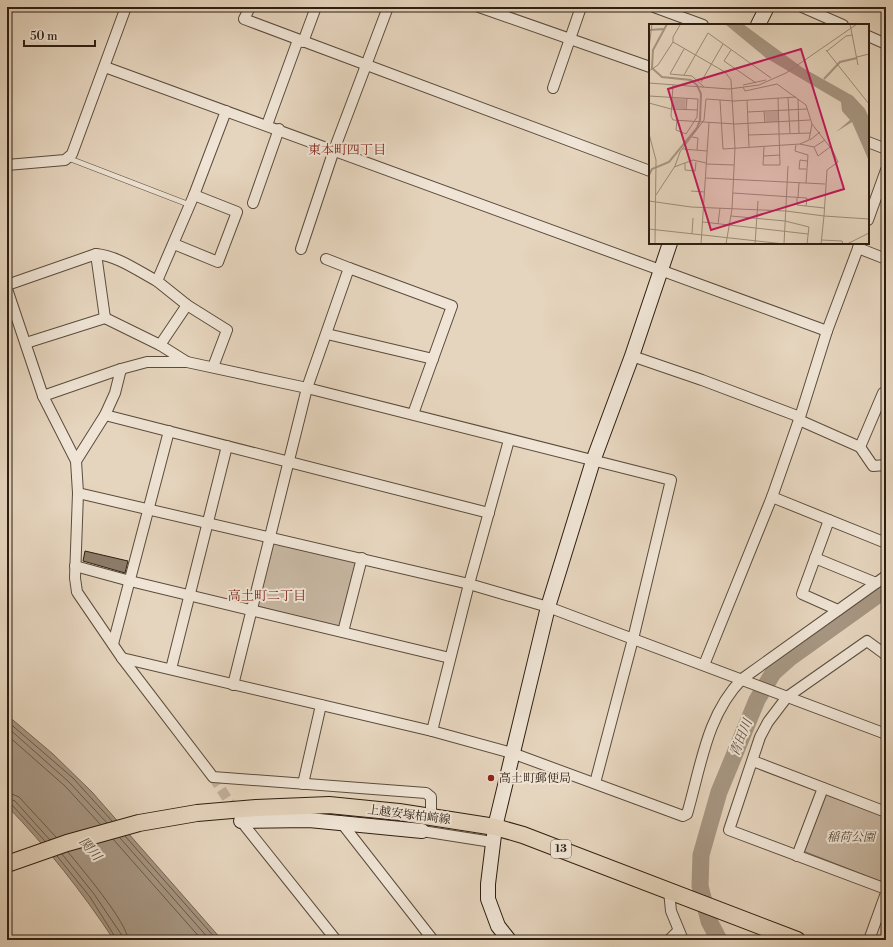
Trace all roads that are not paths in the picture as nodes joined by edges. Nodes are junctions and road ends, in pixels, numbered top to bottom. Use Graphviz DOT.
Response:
graph roads {
  1 [pos="126,7"];
  2 [pos="250,7"];
  3 [pos="316,7"];
  4 [pos="388,7"];
  5 [pos="479,7"];
  6 [pos="581,7"];
  7 [pos="654,7"];
  8 [pos="767,7"];
  9 [pos="802,7"];
  10 [pos="700,24"];
  11 [pos="758,24"];
  12 [pos="841,24"];
  13 [pos="869,36"];
  14 [pos="570,40"];
  15 [pos="301,41"];
  16 [pos="886,44"];
  17 [pos="365,65"];
  18 [pos="105,66"];
  19 [pos="649,67"];
  20 [pos="553,88"];
  21 [pos="226,111"];
  22 [pos="267,125"];
  23 [pos="279,129"];
  24 [pos="869,142"];
  25 [pos="886,149"];
  26 [pos="334,150"];
  27 [pos="68,158"];
  28 [pos="7,165"];
  29 [pos="886,170"];
  30 [pos="649,171"];
  31 [pos="194,195"];
  32 [pos="253,203"];
  33 [pos="190,205"];
  34 [pos="869,217"];
  35 [pos="174,244"];
  36 [pos="670,244"];
  37 [pos="859,246"];
  38 [pos="301,249"];
  39 [pos="96,254"];
  40 [pos="326,259"];
  41 [pos="886,259"];
  42 [pos="350,268"];
  43 [pos="660,271"];
  44 [pos="157,281"];
  45 [pos="7,285"];
  46 [pos="7,289"];
  47 [pos="187,305"];
  48 [pos="105,318"];
  49 [pos="827,332"];
  50 [pos="327,334"];
  51 [pos="26,343"];
  52 [pos="160,345"];
  53 [pos="632,356"];
  54 [pos="433,359"];
  55 [pos="187,362"];
  56 [pos="213,367"];
  57 [pos="121,369"];
  58 [pos="307,388"];
  59 [pos="886,394"];
  60 [pos="43,396"];
  61 [pos="412,414"];
  62 [pos="105,415"];
  63 [pos="800,419"];
  64 [pos="169,431"];
  65 [pos="509,440"];
  66 [pos="227,446"];
  67 [pos="860,447"];
  68 [pos="76,461"];
  69 [pos="593,461"];
  70 [pos="288,462"];
  71 [pos="886,465"];
  72 [pos="78,493"];
  73 [pos="772,497"];
  74 [pos="149,509"];
  75 [pos="489,513"];
  76 [pos="829,520"];
  77 [pos="208,523"];
  78 [pos="269,538"];
  79 [pos="886,543"];
  80 [pos="362,558"];
  81 [pos="815,558"];
  82 [pos="75,566"];
  83 [pos="886,576"];
  84 [pos="130,581"];
  85 [pos="876,583"];
  86 [pos="469,584"];
  87 [pos="190,596"];
  88 [pos="548,607"];
  89 [pos="251,610"];
  90 [pos="838,610"];
  91 [pos="343,632"];
  92 [pos="633,639"];
  93 [pos="114,644"];
  94 [pos="886,655"];
  95 [pos="122,658"];
  96 [pos="450,658"];
  97 [pos="704,665"];
  98 [pos="171,669"];
  99 [pos="745,681"];
  100 [pos="233,685"];
  101 [pos="783,696"];
  102 [pos="321,705"];
  103 [pos="432,731"];
  104 [pos="886,734"];
  105 [pos="512,753"];
  106 [pos="753,761"];
  107 [pos="595,783"];
  108 [pos="303,784"];
  109 [pos="823,788"];
  110 [pos="886,812"];
  111 [pos="431,818"];
  112 [pos="241,821"];
  113 [pos="340,822"];
  114 [pos="422,831"];
  115 [pos="493,834"];
  116 [pos="797,856"];
  117 [pos="7,864"];
  118 [pos="886,889"];
  119 [pos="670,891"];
  120 [pos="886,893"];
  121 [pos="681,936"];
  122 [pos="336,940"];
  123 [pos="433,940"];
  124 [pos="509,940"];
  125 [pos="669,940"];
  126 [pos="797,940"];
  127 [pos="868,940"];
  1 -- 18 [label="street"];
  2 -- 15 [label="street"];
  3 -- 15 [label="street"];
  4 -- 17 [label="street"];
  5 -- 14 [label="street"];
  6 -- 14 [label="street"];
  7 -- 10 [label="street"];
  8 -- 11 [label="street"];
  9 -- 12 [label="street"];
  13 -- 16 [label="street"];
  14 -- 19 [label="street"];
  14 -- 20 [label="street"];
  15 -- 17 [label="street"];
  15 -- 22 [label="street"];
  17 -- 26 [label="street"];
  17 -- 30 [label="street"];
  18 -- 21 [label="street"];
  18 -- 27 [label="street"];
  21 -- 22 [label="street"];
  21 -- 31 [label="street"];
  22 -- 23 [label="street"];
  23 -- 26 [label="street"];
  23 -- 32 [label="street"];
  24 -- 25 [label="street"];
  26 -- 38 [label="street"];
  26 -- 43 [label="street"];
  27 -- 28 [label="street"];
  27 -- 33 [label="lane"];
  29 -- 34 [label="street"];
  31 -- 33 [label="street"];
  31 -- 35 [label="street"];
  33 -- 35 [label="street"];
  35 -- 44 [label="street"];
  36 -- 43 [label="street"];
  37 -- 41 [label="street"];
  37 -- 49 [label="street"];
  39 -- 44 [label="street"];
  39 -- 45 [label="street"];
  39 -- 48 [label="street"];
  40 -- 42 [label="street"];
  42 -- 50 [label="street"];
  42 -- 54 [label="street"];
  43 -- 49 [label="street"];
  43 -- 53 [label="street"];
  44 -- 47 [label="street"];
  46 -- 51 [label="street"];
  47 -- 52 [label="street"];
  47 -- 56 [label="street"];
  48 -- 51 [label="street"];
  48 -- 52 [label="street"];
  49 -- 63 [label="street"];
  50 -- 54 [label="street"];
  50 -- 58 [label="street"];
  51 -- 60 [label="street"];
  52 -- 55 [label="street"];
  53 -- 63 [label="street"];
  53 -- 69 [label="street"];
  54 -- 61 [label="street"];
  55 -- 56 [label="street"];
  55 -- 57 [label="street"];
  56 -- 58 [label="street"];
  57 -- 60 [label="street"];
  57 -- 62 [label="street"];
  58 -- 61 [label="street"];
  58 -- 70 [label="street"];
  59 -- 67 [label="street"];
  60 -- 68 [label="street"];
  61 -- 65 [label="street"];
  62 -- 64 [label="street"];
  62 -- 68 [label="street"];
  63 -- 67 [label="street"];
  63 -- 73 [label="street"];
  64 -- 66 [label="street"];
  64 -- 74 [label="street"];
  65 -- 69 [label="street"];
  65 -- 75 [label="street"];
  66 -- 70 [label="street"];
  66 -- 77 [label="street"];
  67 -- 71 [label="street"];
  68 -- 72 [label="street"];
  69 -- 88 [label="street"];
  69 -- 92 [label="street"];
  70 -- 75 [label="street"];
  70 -- 78 [label="street"];
  72 -- 74 [label="street"];
  72 -- 82 [label="street"];
  73 -- 76 [label="street"];
  73 -- 97 [label="street"];
  74 -- 77 [label="street"];
  74 -- 84 [label="street"];
  75 -- 86 [label="street"];
  76 -- 79 [label="street"];
  76 -- 81 [label="street"];
  77 -- 78 [label="street"];
  77 -- 87 [label="street"];
  78 -- 80 [label="street"];
  78 -- 89 [label="street"];
  80 -- 86 [label="street"];
  80 -- 91 [label="street"];
  81 -- 85 [label="street"];
  81 -- 90 [label="street"];
  82 -- 84 [label="street"];
  82 -- 93 [label="street"];
  83 -- 85 [label="street"];
  84 -- 87 [label="street"];
  84 -- 93 [label="street"];
  85 -- 90 [label="street"];
  86 -- 88 [label="street"];
  86 -- 96 [label="street"];
  87 -- 89 [label="street"];
  87 -- 98 [label="street"];
  88 -- 92 [label="street"];
  88 -- 105 [label="street"];
  89 -- 91 [label="street"];
  89 -- 100 [label="street"];
  90 -- 99 [label="street"];
  91 -- 96 [label="street"];
  92 -- 97 [label="street"];
  92 -- 107 [label="street"];
  93 -- 95 [label="street"];
  94 -- 101 [label="street"];
  95 -- 98 [label="street"];
  95 -- 108 [label="street"];
  96 -- 103 [label="street"];
  97 -- 99 [label="street"];
  98 -- 100 [label="street"];
  99 -- 101 [label="street"];
  99 -- 107 [label="street"];
  100 -- 102 [label="street"];
  101 -- 104 [label="street"];
  101 -- 106 [label="street"];
  102 -- 103 [label="street"];
  102 -- 108 [label="street"];
  103 -- 105 [label="street"];
  105 -- 107 [label="street"];
  105 -- 115 [label="street"];
  106 -- 109 [label="street"];
  106 -- 116 [label="street"];
  108 -- 111 [label="street"];
  109 -- 110 [label="street"];
  109 -- 116 [label="street"];
  111 -- 115 [label="main road, 上越安塚柏崎線 / 13"];
  111 -- 117 [label="main road, 上越安塚柏崎線 / 13"];
  112 -- 113 [label="street"];
  112 -- 122 [label="street"];
  113 -- 114 [label="street"];
  113 -- 123 [label="street"];
  114 -- 115 [label="street"];
  115 -- 119 [label="main road, 上越安塚柏崎線 / 13"];
  115 -- 124 [label="street"];
  116 -- 118 [label="street"];
  119 -- 121 [label="street"];
  119 -- 126 [label="main road, 上越安塚柏崎線 / 13"];
  120 -- 127 [label="street"];
  121 -- 125 [label="street"];
}
